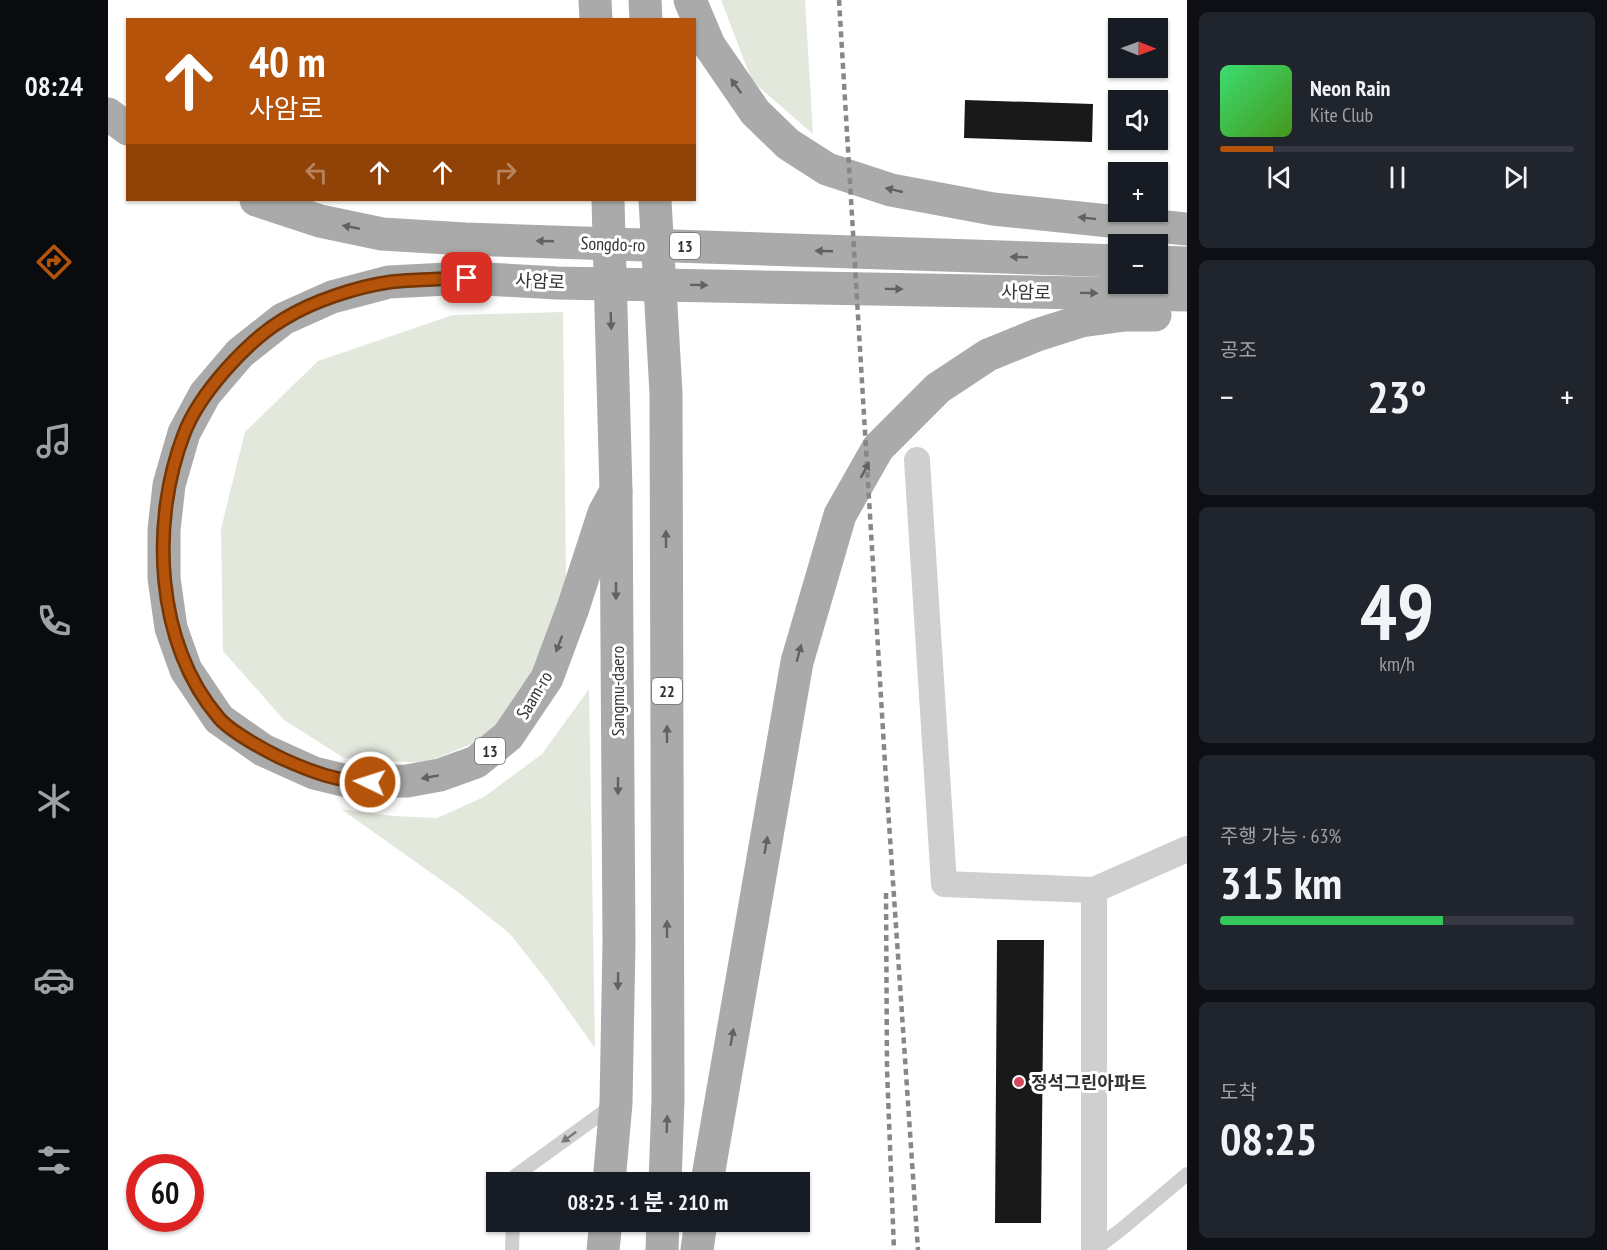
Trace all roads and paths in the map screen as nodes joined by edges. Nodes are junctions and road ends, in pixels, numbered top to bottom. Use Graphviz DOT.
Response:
graph roads {
  1 [pos="595,0"];
  2 [pos="645,0"];
  3 [pos="690,0"];
  4 [pos="596,18"];
  5 [pos="646,18"];
  6 [pos="108,114"];
  7 [pos="126,128"];
  8 [pos="259,201"];
  9 [pos="608,201"];
  10 [pos="656,201"];
  11 [pos="1187,229"];
  12 [pos="1108,261"];
  13 [pos="1168,262"];
  14 [pos="1187,263"];
  15 [pos="1187,295"];
  16 [pos="1187,315"];
  17 [pos="917,460"];
  18 [pos="616,491"];
  19 [pos="219,719"];
  20 [pos="1187,849"];
  21 [pos="1094,890"];
  22 [pos="616,1103"];
  23 [pos="521,1172"];
  24 [pos="610,1172"];
  25 [pos="665,1172"];
  26 [pos="709,1172"];
  27 [pos="1187,1173"];
  28 [pos="513,1232"];
  29 [pos="605,1232"];
  30 [pos="663,1232"];
  31 [pos="699,1232"];
  32 [pos="512,1250"];
  33 [pos="603,1250"];
  34 [pos="662,1250"];
  35 [pos="697,1250"];
  36 [pos="1094,1250"];
  1 -- 4 [label="main road"];
  2 -- 5 [label="main road"];
  11 -- 3 [label="main road, one-way"];
  6 -- 7 [label="main road"];
  12 -- 8 [label="main road, Songdo-ro / 13, one-way"];
  9 -- 18 [label="main road, Sangmu-daero / 13, one-way"];
  25 -- 10 [label="main road, 22, one-way"];
  13 -- 14 [label="main road"];
  19 -- 15 [label="main road, 사암로 / 13, one-way"];
  26 -- 16 [label="main road, one-way"];
  17 -- 21 [label="street"];
  18 -- 19 [label="main road, Saam-ro / 13, one-way"];
  18 -- 22 [label="main road, Sangmu-daero, one-way"];
  20 -- 21 [label="street"];
  21 -- 36 [label="street"];
  22 -- 23 [label="lane, one-way"];
  22 -- 24 [label="main road, Sangmu-daero"];
  27 -- 36 [label="lane"];
  28 -- 32 [label="lane"];
  29 -- 33 [label="main road"];
  30 -- 34 [label="main road"];
  31 -- 35 [label="main road"];
}
